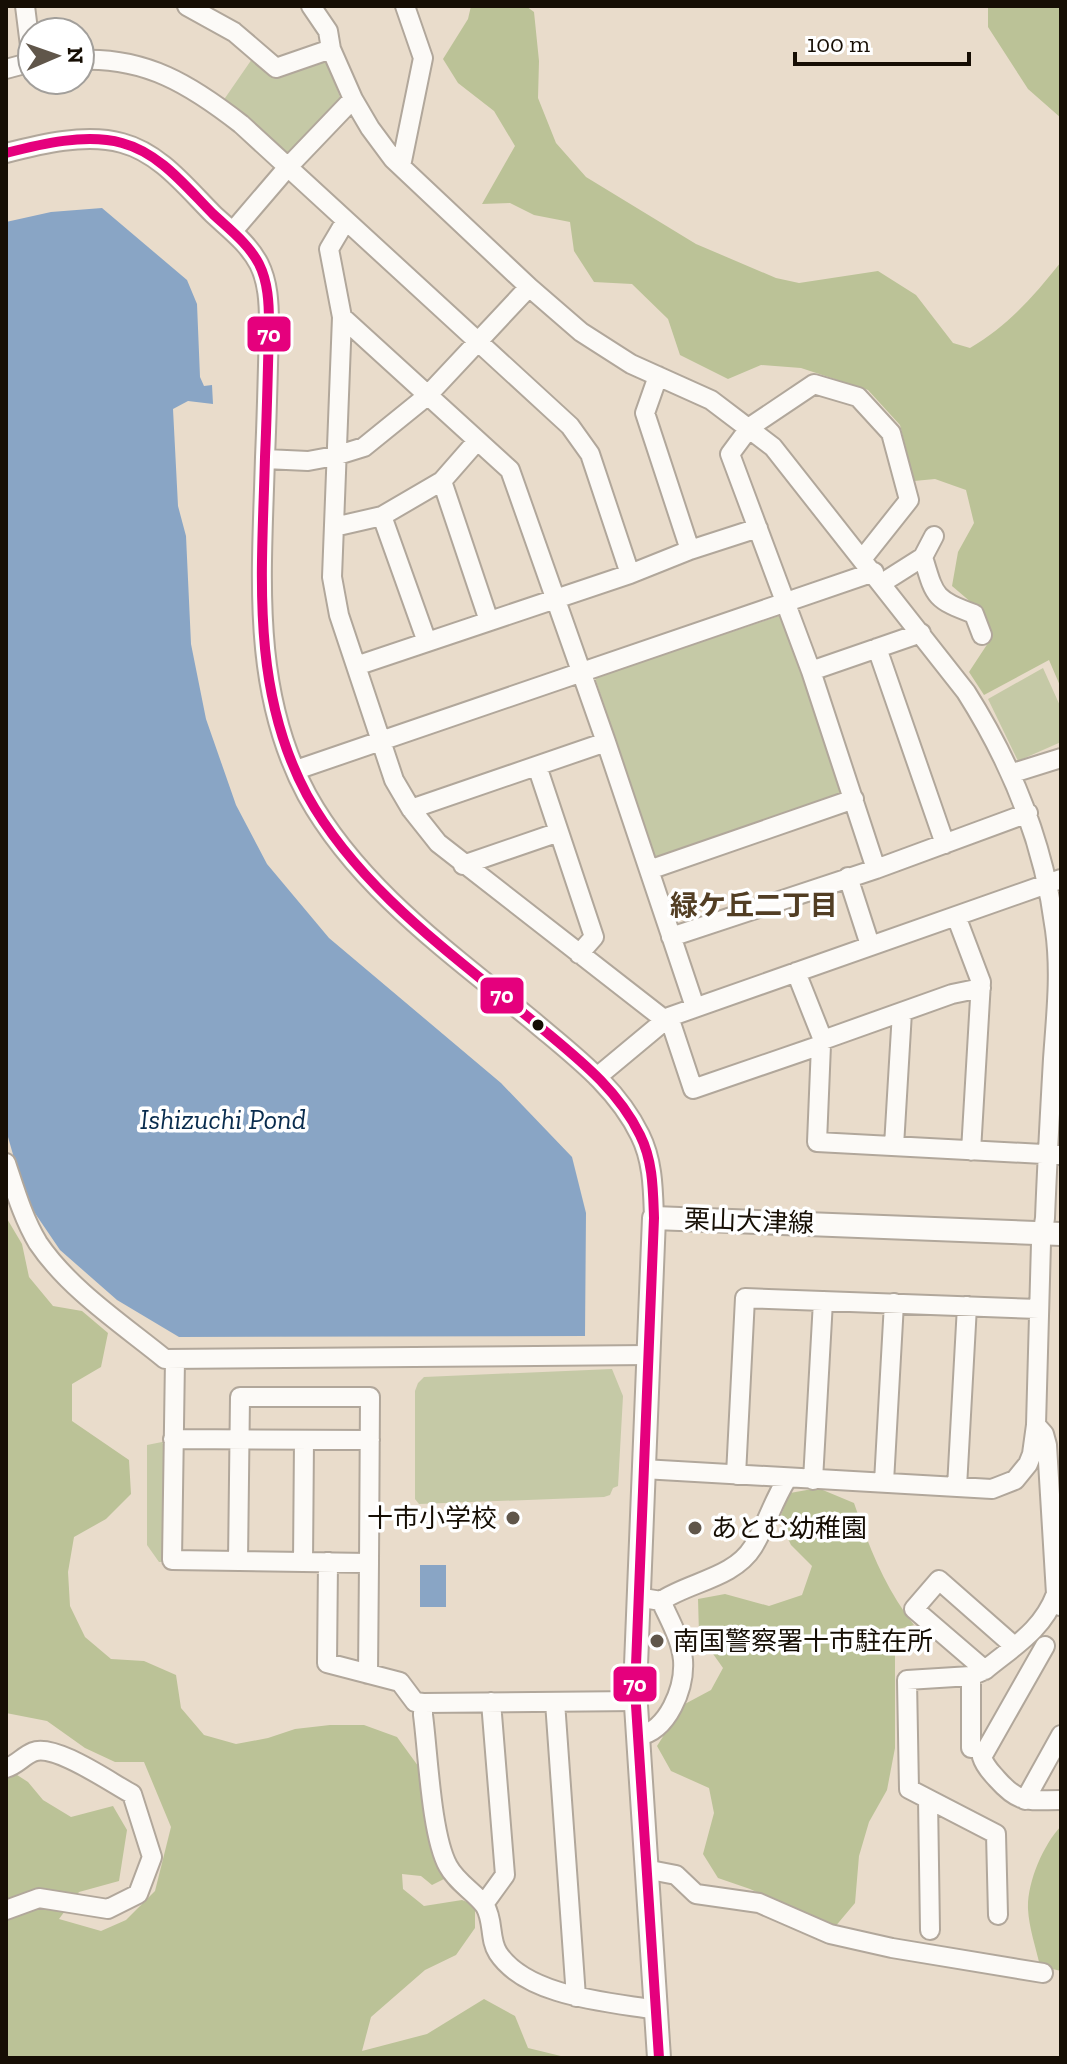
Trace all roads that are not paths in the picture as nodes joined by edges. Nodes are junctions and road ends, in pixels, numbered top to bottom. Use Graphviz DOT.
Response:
graph roads {
  1 [pos="187,6"];
  2 [pos="311,6"];
  3 [pos="405,6"];
  4 [pos="331,49"];
  5 [pos="96,61"];
  6 [pos="353,99"];
  7 [pos="6,153"];
  8 [pos="401,166"];
  9 [pos="287,168"];
  10 [pos="345,222"];
  11 [pos="233,231"];
  12 [pos="529,287"];
  13 [pos="342,317"];
  14 [pos="476,342"];
  15 [pos="658,376"];
  16 [pos="427,396"];
  17 [pos="750,427"];
  18 [pos="477,441"];
  19 [pos="335,456"];
  20 [pos="265,459"];
  21 [pos="442,481"];
  22 [pos="382,516"];
  23 [pos="334,527"];
  24 [pos="758,528"];
  25 [pos="934,536"];
  26 [pos="690,550"];
  27 [pos="923,557"];
  28 [pos="873,571"];
  29 [pos="630,574"];
  30 [pos="555,599"];
  31 [pos="786,603"];
  32 [pos="489,621"];
  33 [pos="921,633"];
  34 [pos="982,635"];
  35 [pos="427,642"];
  36 [pos="877,648"];
  37 [pos="356,666"];
  38 [pos="811,671"];
  39 [pos="582,673"];
  40 [pos="381,739"];
  41 [pos="606,742"];
  42 [pos="1061,758"];
  43 [pos="537,766"];
  44 [pos="296,770"];
  45 [pos="1013,773"];
  46 [pos="854,799"];
  47 [pos="411,809"];
  48 [pos="1028,813"];
  49 [pos="559,832"];
  50 [pos="945,844"];
  51 [pos="463,865"];
  52 [pos="876,869"];
  53 [pos="649,870"];
  54 [pos="848,877"];
  55 [pos="1054,881"];
  56 [pos="956,916"];
  57 [pos="671,937"];
  58 [pos="870,945"];
  59 [pos="579,954"];
  60 [pos="796,972"];
  61 [pos="981,988"];
  62 [pos="695,1007"];
  63 [pos="902,1012"];
  64 [pos="667,1018"];
  65 [pos="822,1042"];
  66 [pos="597,1077"];
  67 [pos="894,1146"];
  68 [pos="971,1151"];
  69 [pos="1054,1155"];
  70 [pos="6,1163"];
  71 [pos="654,1218"];
  72 [pos="1052,1233"];
  73 [pos="823,1301"];
  74 [pos="894,1303"];
  75 [pos="967,1306"];
  76 [pos="1039,1309"];
  77 [pos="649,1355"];
  78 [pos="175,1359"];
  79 [pos="1036,1425"];
  80 [pos="173,1439"];
  81 [pos="239,1440"];
  82 [pos="304,1440"];
  83 [pos="370,1440"];
  84 [pos="643,1469"];
  85 [pos="736,1475"];
  86 [pos="787,1479"];
  87 [pos="813,1480"];
  88 [pos="884,1482"];
  89 [pos="957,1487"];
  90 [pos="238,1561"];
  91 [pos="303,1562"];
  92 [pos="328,1562"];
  93 [pos="369,1563"];
  94 [pos="637,1597"];
  95 [pos="661,1601"];
  96 [pos="1058,1601"];
  97 [pos="1014,1646"];
  98 [pos="1045,1646"];
  99 [pos="978,1673"];
  100 [pos="368,1674"];
  101 [pos="636,1701"];
  102 [pos="491,1702"];
  103 [pos="555,1702"];
  104 [pos="423,1703"];
  105 [pos="1061,1735"];
  106 [pos="638,1736"];
  107 [pos="971,1748"];
  108 [pos="6,1768"];
  109 [pos="928,1799"];
  110 [pos="1025,1800"];
  111 [pos="1061,1800"];
  112 [pos="645,1869"];
  113 [pos="484,1904"];
  114 [pos="6,1910"];
  115 [pos="998,1915"];
  116 [pos="930,1930"];
  117 [pos="1043,1973"];
  118 [pos="576,1997"];
  119 [pos="656,2010"];
  120 [pos="659,2058"];
  1 -- 4 [label="street"];
  2 -- 4 [label="street"];
  3 -- 8 [label="street"];
  4 -- 6 [label="street"];
  5 -- 9 [label="street"];
  6 -- 8 [label="street"];
  6 -- 9 [label="street"];
  7 -- 11 [label="street"];
  8 -- 12 [label="street"];
  9 -- 10 [label="street"];
  9 -- 11 [label="street"];
  10 -- 13 [label="street"];
  10 -- 14 [label="street"];
  11 -- 20 [label="street"];
  12 -- 14 [label="street"];
  12 -- 15 [label="street"];
  13 -- 16 [label="street"];
  13 -- 19 [label="street"];
  14 -- 16 [label="street"];
  14 -- 29 [label="street"];
  15 -- 17 [label="street"];
  15 -- 26 [label="street"];
  16 -- 18 [label="street"];
  16 -- 19 [label="street"];
  17 -- 24 [label="street"];
  17 -- 28 [label="street"];
  17 -- 28 [label="street"];
  18 -- 21 [label="street"];
  18 -- 30 [label="street"];
  19 -- 20 [label="street"];
  19 -- 23 [label="street"];
  20 -- 44 [label="street"];
  21 -- 22 [label="street"];
  21 -- 32 [label="street"];
  22 -- 23 [label="street"];
  22 -- 35 [label="street"];
  23 -- 37 [label="street"];
  24 -- 26 [label="street"];
  24 -- 31 [label="street"];
  25 -- 27 [label="street"];
  26 -- 29 [label="street"];
  27 -- 28 [label="street"];
  27 -- 34 [label="street"];
  28 -- 31 [label="street"];
  28 -- 33 [label="street"];
  29 -- 30 [label="street"];
  30 -- 32 [label="street"];
  30 -- 39 [label="street"];
  31 -- 38 [label="street"];
  31 -- 39 [label="street"];
  32 -- 35 [label="street"];
  33 -- 36 [label="street"];
  33 -- 45 [label="street"];
  35 -- 37 [label="street"];
  36 -- 38 [label="street"];
  36 -- 50 [label="street"];
  37 -- 40 [label="street"];
  38 -- 46 [label="street"];
  39 -- 40 [label="street"];
  39 -- 41 [label="street"];
  40 -- 44 [label="street"];
  40 -- 47 [label="street"];
  41 -- 43 [label="street"];
  41 -- 53 [label="street"];
  42 -- 45 [label="street"];
  43 -- 47 [label="street"];
  43 -- 49 [label="street"];
  44 -- 66 [label="street"];
  45 -- 48 [label="street"];
  46 -- 52 [label="street"];
  46 -- 53 [label="street"];
  47 -- 51 [label="street"];
  48 -- 50 [label="street"];
  48 -- 55 [label="street"];
  49 -- 51 [label="street"];
  49 -- 59 [label="street"];
  50 -- 52 [label="street"];
  51 -- 59 [label="street"];
  52 -- 54 [label="street"];
  53 -- 57 [label="street"];
  54 -- 57 [label="street"];
  54 -- 58 [label="street"];
  55 -- 56 [label="street"];
  55 -- 69 [label="street"];
  56 -- 58 [label="street"];
  56 -- 61 [label="street"];
  57 -- 62 [label="street"];
  58 -- 60 [label="street"];
  59 -- 64 [label="street"];
  60 -- 62 [label="street"];
  60 -- 65 [label="street"];
  61 -- 63 [label="street"];
  61 -- 68 [label="street"];
  62 -- 64 [label="street"];
  63 -- 65 [label="street"];
  63 -- 67 [label="street"];
  64 -- 65 [label="street"];
  64 -- 66 [label="street"];
  65 -- 67 [label="street"];
  66 -- 71 [label="street"];
  67 -- 68 [label="street"];
  68 -- 69 [label="street"];
  69 -- 72 [label="street"];
  70 -- 78 [label="street"];
  71 -- 72 [label="main road, 栗山大津線"];
  71 -- 77 [label="main road, 栗山大津線"];
  72 -- 76 [label="street"];
  73 -- 74 [label="street"];
  73 -- 85 [label="street"];
  73 -- 87 [label="street"];
  74 -- 75 [label="street"];
  74 -- 88 [label="street"];
  75 -- 76 [label="street"];
  75 -- 89 [label="street"];
  76 -- 79 [label="street"];
  77 -- 78 [label="street"];
  77 -- 84 [label="main road, 栗山大津線"];
  78 -- 80 [label="street"];
  79 -- 89 [label="street"];
  79 -- 96 [label="street"];
  80 -- 81 [label="street"];
  80 -- 90 [label="street"];
  81 -- 82 [label="street"];
  81 -- 83 [label="street"];
  81 -- 90 [label="street"];
  82 -- 83 [label="street"];
  82 -- 91 [label="street"];
  83 -- 93 [label="street"];
  84 -- 85 [label="street"];
  84 -- 94 [label="main road, 栗山大津線"];
  85 -- 86 [label="street"];
  86 -- 87 [label="street"];
  86 -- 95 [label="street"];
  87 -- 88 [label="street"];
  88 -- 89 [label="street"];
  90 -- 91 [label="street"];
  91 -- 92 [label="street"];
  92 -- 93 [label="street"];
  92 -- 100 [label="street"];
  93 -- 100 [label="street"];
  94 -- 95 [label="street"];
  94 -- 101 [label="main road, 栗山大津線"];
  95 -- 106 [label="street"];
  96 -- 97 [label="street"];
  97 -- 99 [label="street"];
  97 -- 99 [label="street"];
  98 -- 110 [label="street"];
  99 -- 107 [label="street"];
  99 -- 109 [label="street"];
  100 -- 104 [label="street"];
  101 -- 103 [label="street"];
  101 -- 106 [label="main road, 栗山大津線"];
  102 -- 103 [label="street"];
  102 -- 104 [label="street"];
  102 -- 113 [label="street"];
  103 -- 118 [label="street"];
  104 -- 113 [label="street"];
  105 -- 110 [label="street"];
  106 -- 112 [label="main road, 栗山大津線"];
  108 -- 114 [label="street"];
  109 -- 115 [label="street"];
  109 -- 116 [label="street"];
  110 -- 111 [label="street"];
  112 -- 117 [label="street"];
  112 -- 119 [label="main road, 栗山大津線"];
  113 -- 118 [label="street"];
  118 -- 119 [label="street"];
  119 -- 120 [label="main road, 栗山大津線"];
}
